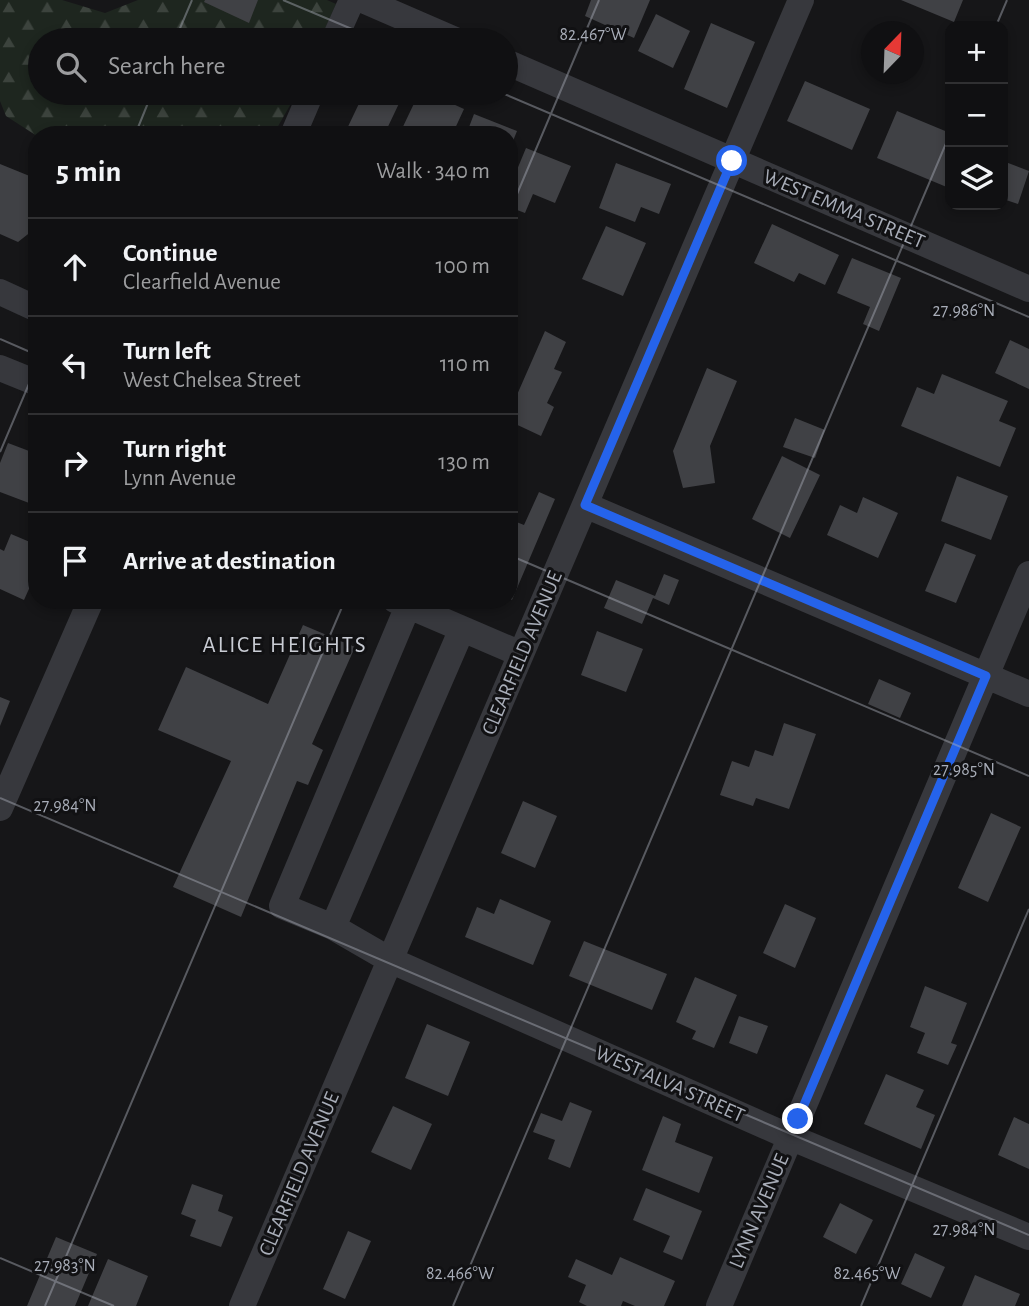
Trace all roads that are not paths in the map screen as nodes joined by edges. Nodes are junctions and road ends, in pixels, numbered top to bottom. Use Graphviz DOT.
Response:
graph roads {
  1 [pos="352,0"];
  2 [pos="363,0"];
  3 [pos="801,0"];
  4 [pos="339,28"];
  5 [pos="427,28"];
  6 [pos="518,67"];
  7 [pos="306,105"];
  8 [pos="297,126"];
  9 [pos="732,161"];
  10 [pos="1029,289"];
  11 [pos="0,292"];
  12 [pos="28,305"];
  13 [pos="0,368"];
  14 [pos="28,379"];
  15 [pos="585,505"];
  16 [pos="1029,574"];
  17 [pos="87,609"];
  18 [pos="399,609"];
  19 [pos="415,609"];
  20 [pos="462,629"];
  21 [pos="521,654"];
  22 [pos="986,676"];
  23 [pos="1029,694"];
  24 [pos="0,808"];
  25 [pos="333,927"];
  26 [pos="390,960"];
  27 [pos="790,1137"];
  28 [pos="1029,1237"];
  29 [pos="242,1306"];
  30 [pos="719,1306"];
  1 -- 4 [label="street"];
  2 -- 5 [label="street"];
  3 -- 9 [label="street, CLEARFIELD AVENUE"];
  6 -- 9 [label="street, WEST EMMA STREET"];
  7 -- 8 [label="street"];
  9 -- 10 [label="street, WEST EMMA STREET"];
  9 -- 15 [label="street, CLEARFIELD AVENUE"];
  11 -- 12 [label="street"];
  13 -- 14 [label="street"];
  15 -- 21 [label="street, CLEARFIELD AVENUE"];
  15 -- 22 [label="street"];
  16 -- 22 [label="street, LYNN AVENUE"];
  17 -- 24 [label="street"];
  18 -- 25 [label="street, WEST ALVA STREET"];
  19 -- 20 [label="street"];
  20 -- 21 [label="street"];
  20 -- 25 [label="street"];
  21 -- 26 [label="street, CLEARFIELD AVENUE"];
  22 -- 23 [label="street"];
  22 -- 27 [label="street, LYNN AVENUE"];
  25 -- 26 [label="street, WEST ALVA STREET"];
  26 -- 27 [label="street, WEST ALVA STREET"];
  26 -- 29 [label="street, CLEARFIELD AVENUE"];
  27 -- 28 [label="street, WEST ALVA STREET"];
  27 -- 30 [label="street, LYNN AVENUE"];
}
